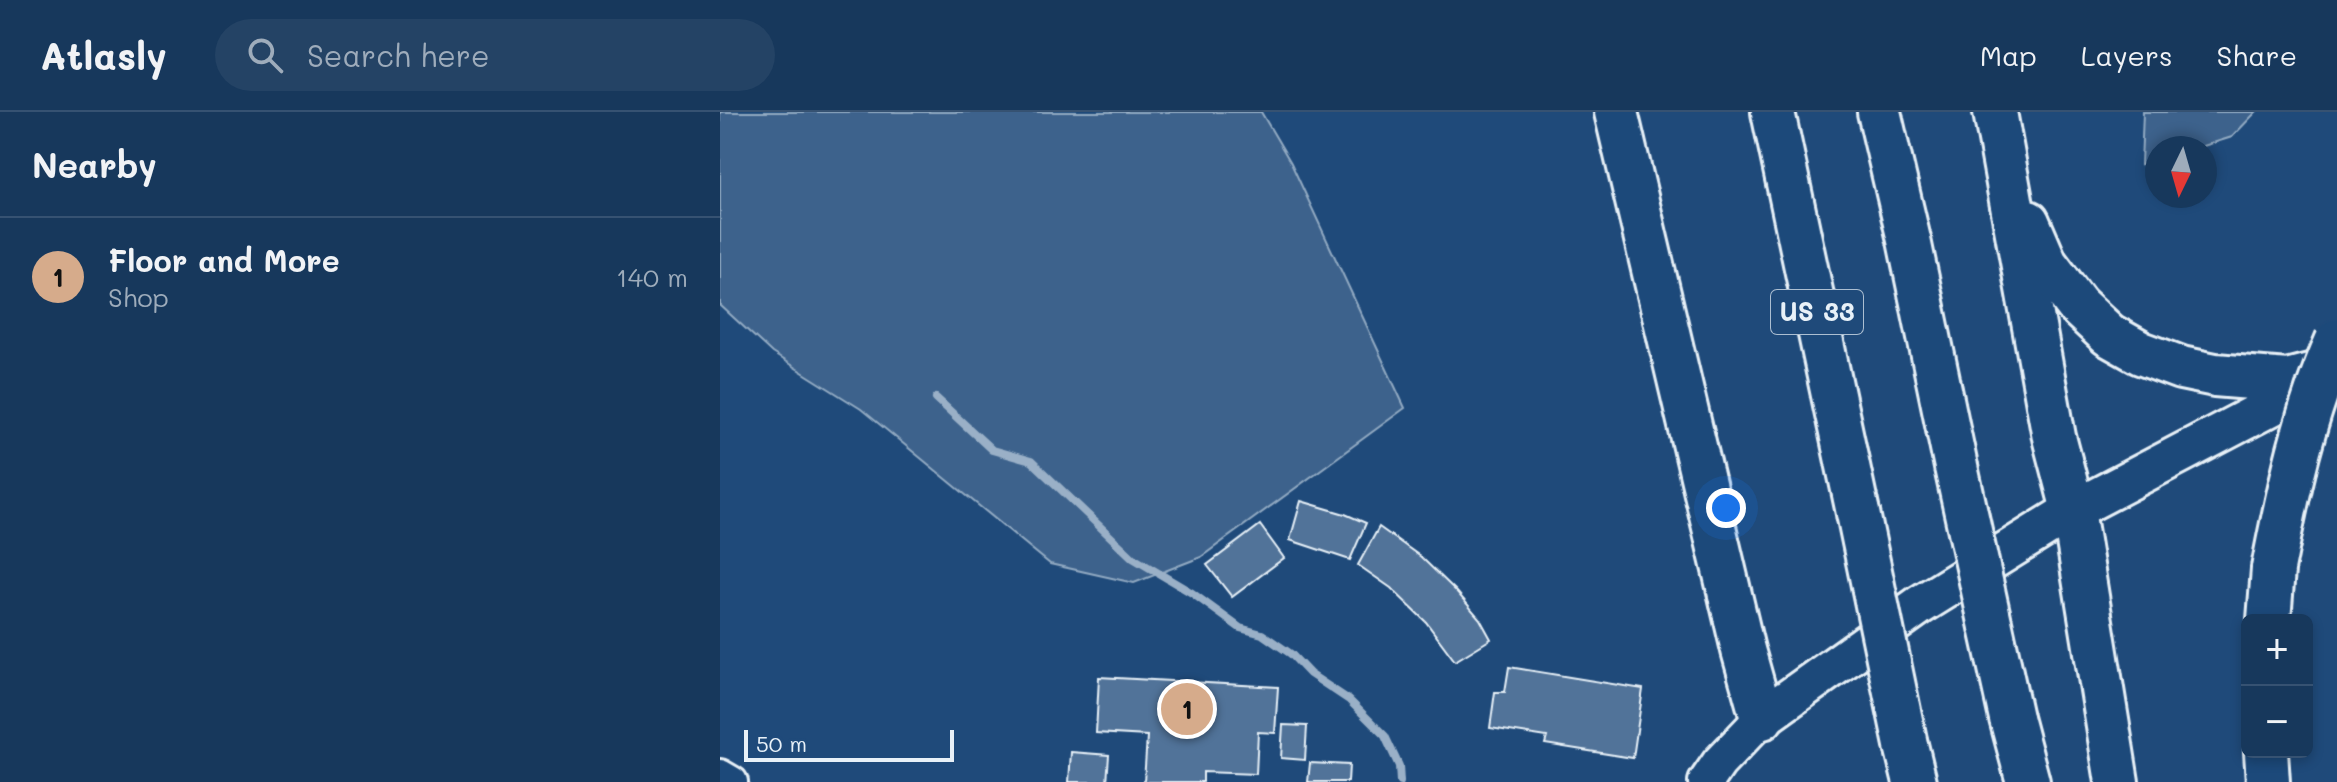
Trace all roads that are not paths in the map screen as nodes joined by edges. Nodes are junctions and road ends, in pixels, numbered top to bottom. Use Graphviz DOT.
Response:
graph roads {
  1 [pos="1616,112"];
  2 [pos="1773,112"];
  3 [pos="1879,112"];
  4 [pos="1995,112"];
  5 [pos="2007,174"];
  6 [pos="2337,340"];
  7 [pos="2337,370"];
  8 [pos="2073,510"];
  9 [pos="2269,614"];
  10 [pos="1762,718"];
  11 [pos="2266,758"];
  12 [pos="1911,764"];
  13 [pos="720,775"];
  14 [pos="732,782"];
  15 [pos="1706,782"];
  16 [pos="2028,782"];
  17 [pos="2117,782"];
  18 [pos="2268,782"];
  1 -- 10 [label="highway"];
  2 -- 12 [label="highway, US 33, bridge"];
  3 -- 16 [label="highway, bridge"];
  4 -- 5 [label="highway"];
  5 -- 7 [label="highway"];
  5 -- 8 [label="highway"];
  6 -- 9 [label="highway, bridge"];
  7 -- 8 [label="highway"];
  8 -- 10 [label="highway"];
  8 -- 17 [label="highway"];
  10 -- 15 [label="main road"];
  11 -- 18 [label="highway"];
  13 -- 14 [label="street"];
}
